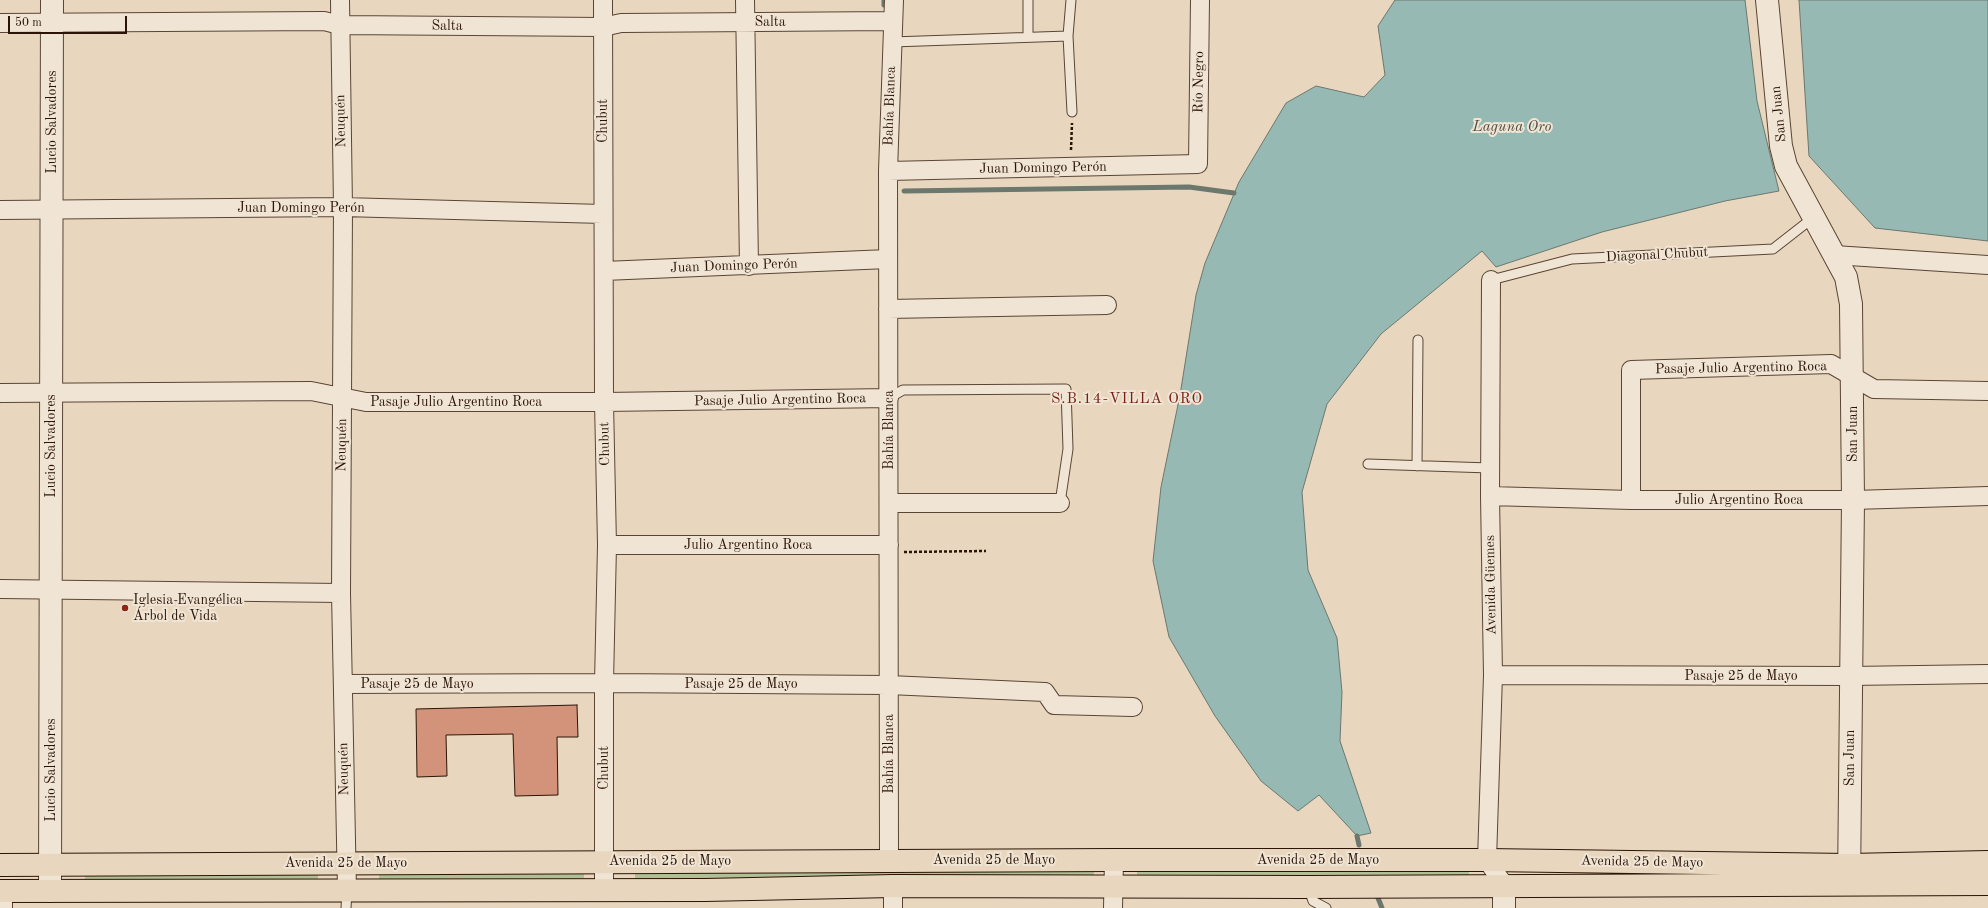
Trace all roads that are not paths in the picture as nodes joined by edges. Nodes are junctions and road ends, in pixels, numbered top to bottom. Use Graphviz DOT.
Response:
graph roads {
  1 [pos="52,0"];
  2 [pos="340,0"];
  3 [pos="603,0"];
  4 [pos="745,0"];
  5 [pos="894,0"];
  6 [pos="1028,0"];
  7 [pos="1070,0"];
  8 [pos="1200,0"];
  9 [pos="1767,0"];
  10 [pos="893,21"];
  11 [pos="52,22"];
  12 [pos="745,22"];
  13 [pos="0,23"];
  14 [pos="340,25"];
  15 [pos="603,27"];
  16 [pos="1068,36"];
  17 [pos="1028,37"];
  18 [pos="892,42"];
  19 [pos="1072,112"];
  20 [pos="1198,164"];
  21 [pos="888,171"];
  22 [pos="343,207"];
  23 [pos="0,210"];
  24 [pos="52,210"];
  25 [pos="603,214"];
  26 [pos="1814,217"];
  27 [pos="1834,255"];
  28 [pos="888,259"];
  29 [pos="749,266"];
  30 [pos="1988,266"];
  31 [pos="604,271"];
  32 [pos="1491,280"];
  33 [pos="1107,305"];
  34 [pos="888,309"];
  35 [pos="1418,340"];
  36 [pos="1853,376"];
  37 [pos="1988,391"];
  38 [pos="0,393"];
  39 [pos="52,394"];
  40 [pos="343,396"];
  41 [pos="889,398"];
  42 [pos="604,402"];
  43 [pos="1368,464"];
  44 [pos="1417,466"];
  45 [pos="1490,468"];
  46 [pos="1490,496"];
  47 [pos="1988,496"];
  48 [pos="1631,500"];
  49 [pos="1853,500"];
  50 [pos="889,503"];
  51 [pos="1060,503"];
  52 [pos="607,545"];
  53 [pos="889,545"];
  54 [pos="0,589"];
  55 [pos="51,589"];
  56 [pos="341,593"];
  57 [pos="1988,674"];
  58 [pos="1493,675"];
  59 [pos="1850,676"];
  60 [pos="604,683"];
  61 [pos="343,684"];
  62 [pos="889,685"];
  63 [pos="1133,707"];
  64 [pos="890,860"];
  65 [pos="1114,860"];
  66 [pos="1487,860"];
  67 [pos="604,861"];
  68 [pos="1988,862"];
  69 [pos="346,863"];
  70 [pos="50,864"];
  71 [pos="0,865"];
  72 [pos="1849,875"];
  73 [pos="1988,884"];
  74 [pos="1504,885"];
  75 [pos="892,886"];
  76 [pos="1113,887"];
  77 [pos="1308,887"];
  78 [pos="604,889"];
  79 [pos="50,892"];
  80 [pos="1,893"];
  81 [pos="346,899"];
  82 [pos="892,908"];
  83 [pos="1113,908"];
  84 [pos="1326,908"];
  85 [pos="1504,908"];
  1 -- 11 [label="street, Lucio Salvadores"];
  2 -- 14 [label="street, Neuquén"];
  3 -- 15 [label="street, Chubut"];
  4 -- 12 [label="street"];
  5 -- 10 [label="street, Bahía Blanca"];
  6 -- 17 [label="lane"];
  7 -- 16 [label="lane"];
  8 -- 20 [label="street, Río Negro"];
  9 -- 26 [label="street, San Juan"];
  10 -- 12 [label="street, Salta"];
  10 -- 18 [label="street, Bahía Blanca"];
  11 -- 13 [label="street, Salta"];
  11 -- 14 [label="street, Salta"];
  11 -- 24 [label="street, Lucio Salvadores"];
  12 -- 15 [label="street, Salta"];
  12 -- 29 [label="street"];
  14 -- 15 [label="street, Salta"];
  14 -- 22 [label="street, Neuquén"];
  15 -- 25 [label="street, Chubut"];
  16 -- 17 [label="lane"];
  16 -- 19 [label="lane"];
  17 -- 18 [label="lane"];
  18 -- 21 [label="street, Bahía Blanca"];
  20 -- 21 [label="street, Juan Domingo Perón"];
  21 -- 28 [label="street, Bahía Blanca"];
  22 -- 24 [label="street, Juan Domingo Perón"];
  22 -- 25 [label="street, Juan Domingo Perón"];
  22 -- 40 [label="street, Neuquén"];
  23 -- 24 [label="street, Juan Domingo Perón"];
  24 -- 39 [label="street, Lucio Salvadores"];
  25 -- 31 [label="street, Chubut"];
  26 -- 27 [label="street, San Juan"];
  26 -- 32 [label="lane, Diagonal Chubut"];
  27 -- 30 [label="street"];
  27 -- 36 [label="street, San Juan"];
  28 -- 29 [label="street, Juan Domingo Perón"];
  28 -- 34 [label="street, Bahía Blanca"];
  29 -- 31 [label="street, Juan Domingo Perón"];
  31 -- 42 [label="street, Chubut"];
  32 -- 45 [label="street, Avenida Güemes"];
  33 -- 34 [label="street"];
  34 -- 41 [label="street, Bahía Blanca"];
  35 -- 44 [label="lane"];
  36 -- 37 [label="street, Pasaje Julio Argentino Roca"];
  36 -- 48 [label="street, Pasaje Julio Argentino Roca"];
  36 -- 49 [label="street, San Juan"];
  38 -- 39 [label="street, Pasaje Julio Argentino Roca"];
  39 -- 40 [label="street, Pasaje Julio Argentino Roca"];
  39 -- 55 [label="street, Lucio Salvadores"];
  40 -- 42 [label="street, Pasaje Julio Argentino Roca"];
  40 -- 56 [label="street, Neuquén"];
  41 -- 42 [label="street, Pasaje Julio Argentino Roca"];
  41 -- 50 [label="street, Bahía Blanca"];
  41 -- 51 [label="lane"];
  42 -- 52 [label="street, Chubut"];
  43 -- 44 [label="lane"];
  44 -- 45 [label="lane"];
  45 -- 46 [label="street, Avenida Güemes"];
  46 -- 48 [label="street, Julio Argentino Roca"];
  46 -- 58 [label="street, Avenida Güemes"];
  47 -- 49 [label="street, Julio Argentino Roca"];
  48 -- 49 [label="street, Julio Argentino Roca"];
  49 -- 59 [label="street, San Juan"];
  50 -- 51 [label="street"];
  50 -- 53 [label="street, Bahía Blanca"];
  52 -- 53 [label="street, Julio Argentino Roca"];
  52 -- 60 [label="street, Chubut"];
  53 -- 62 [label="street, Bahía Blanca"];
  54 -- 55 [label="street"];
  55 -- 56 [label="street"];
  55 -- 70 [label="street, Lucio Salvadores"];
  56 -- 61 [label="street, Neuquén"];
  57 -- 59 [label="street, Pasaje 25 de Mayo"];
  58 -- 59 [label="street, Pasaje 25 de Mayo"];
  58 -- 66 [label="street, Avenida Güemes"];
  59 -- 72 [label="street, San Juan"];
  60 -- 61 [label="street, Pasaje 25 de Mayo"];
  60 -- 62 [label="street, Pasaje 25 de Mayo"];
  60 -- 67 [label="street, Chubut"];
  61 -- 69 [label="street, Neuquén"];
  62 -- 63 [label="street, Pasaje 25 de Mayo"];
  62 -- 64 [label="street, Bahía Blanca"];
  64 -- 65 [label="main road, Avenida 25 de Mayo"];
  64 -- 67 [label="main road, Avenida 25 de Mayo"];
  65 -- 66 [label="main road, Avenida 25 de Mayo"];
  65 -- 76 [label="street"];
  66 -- 72 [label="main road, Avenida 25 de Mayo"];
  66 -- 74 [label="street"];
  67 -- 69 [label="main road, Avenida 25 de Mayo"];
  67 -- 78 [label="street, Chubut"];
  68 -- 72 [label="main road, Avenida 25 de Mayo"];
  69 -- 70 [label="main road, Avenida 25 de Mayo"];
  69 -- 81 [label="street, Neuquén"];
  70 -- 71 [label="main road, Avenida 25 de Mayo"];
  70 -- 79 [label="street, Lucio Salvadores"];
  72 -- 73 [label="main road, Avenida 25 de Mayo"];
  72 -- 74 [label="main road, Avenida 25 de Mayo"];
  74 -- 77 [label="main road, Avenida 25 de Mayo"];
  74 -- 85 [label="street"];
  75 -- 76 [label="main road, Avenida 25 de Mayo"];
  75 -- 78 [label="main road, Avenida 25 de Mayo"];
  75 -- 82 [label="street"];
  76 -- 77 [label="main road, Avenida 25 de Mayo"];
  76 -- 83 [label="street"];
  77 -- 84 [label="lane"];
  78 -- 81 [label="main road, Avenida 25 de Mayo"];
  79 -- 80 [label="main road, Avenida 25 de Mayo"];
  79 -- 81 [label="main road, Avenida 25 de Mayo"];
}
